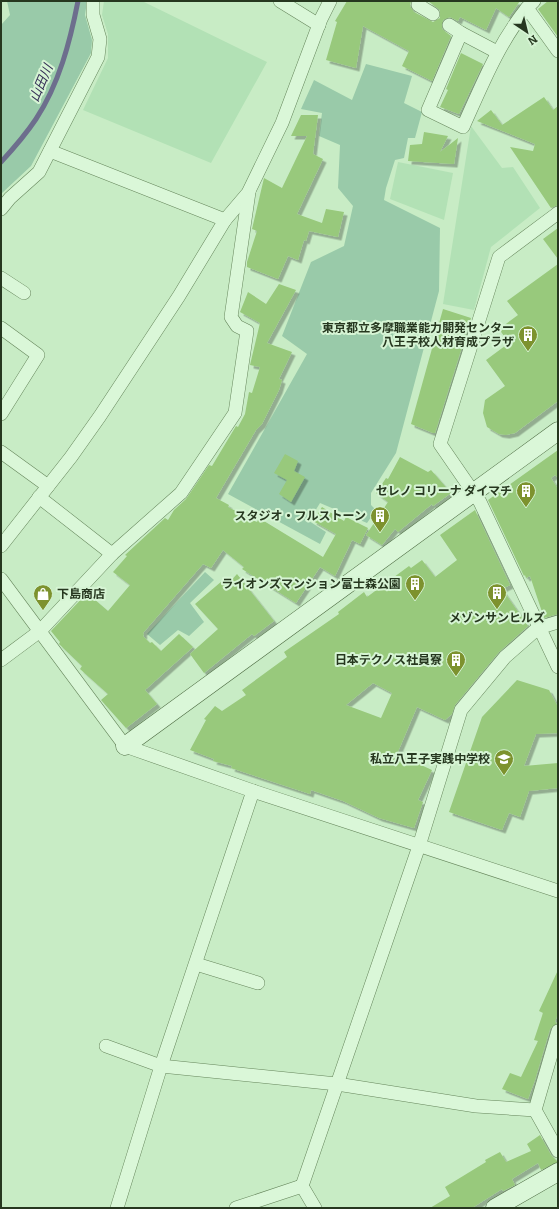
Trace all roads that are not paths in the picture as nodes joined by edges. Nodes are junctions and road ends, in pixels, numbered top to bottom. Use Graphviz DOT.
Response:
graph roads {
  1 [pos="94,1"];
  2 [pos="280,1"];
  3 [pos="330,1"];
  4 [pos="420,1"];
  5 [pos="530,4"];
  6 [pos="433,14"];
  7 [pos="319,25"];
  8 [pos="449,25"];
  9 [pos="461,33"];
  10 [pos="558,51"];
  11 [pos="497,52"];
  12 [pos="50,151"];
  13 [pos="249,191"];
  14 [pos="1,209"];
  15 [pos="558,213"];
  16 [pos="226,220"];
  17 [pos="1,278"];
  18 [pos="24,293"];
  19 [pos="1,328"];
  20 [pos="1,414"];
  21 [pos="558,431"];
  22 [pos="1,452"];
  23 [pos="48,486"];
  24 [pos="474,493"];
  25 [pos="39,497"];
  26 [pos="1,546"];
  27 [pos="112,554"];
  28 [pos="1,579"];
  29 [pos="558,622"];
  30 [pos="538,628"];
  31 [pos="40,631"];
  32 [pos="1,660"];
  33 [pos="558,667"];
  34 [pos="125,746"];
  35 [pos="253,791"];
  36 [pos="419,846"];
  37 [pos="558,891"];
  38 [pos="196,964"];
  39 [pos="258,983"];
  40 [pos="558,1031"];
  41 [pos="106,1046"];
  42 [pos="161,1066"];
  43 [pos="337,1084"];
  44 [pos="535,1110"];
  45 [pos="558,1151"];
  46 [pos="558,1172"];
  47 [pos="302,1186"];
  48 [pos="117,1208"];
  49 [pos="236,1208"];
  50 [pos="315,1208"];
  51 [pos="495,1208"];
  1 -- 12 [label="street"];
  2 -- 7 [label="street"];
  3 -- 7 [label="street"];
  4 -- 6 [label="street"];
  5 -- 10 [label="street"];
  5 -- 11 [label="street"];
  7 -- 13 [label="street"];
  8 -- 9 [label="street"];
  9 -- 11 [label="street"];
  9 -- 11 [label="street"];
  12 -- 14 [label="street"];
  12 -- 16 [label="street"];
  13 -- 16 [label="street"];
  13 -- 27 [label="street"];
  15 -- 24 [label="street"];
  16 -- 23 [label="street"];
  17 -- 18 [label="street"];
  19 -- 20 [label="street"];
  21 -- 24 [label="street"];
  22 -- 23 [label="street"];
  23 -- 25 [label="street"];
  24 -- 30 [label="street"];
  24 -- 34 [label="street"];
  25 -- 26 [label="street"];
  25 -- 27 [label="street"];
  27 -- 31 [label="street"];
  28 -- 31 [label="street"];
  29 -- 30 [label="street"];
  30 -- 33 [label="street"];
  30 -- 36 [label="street"];
  31 -- 32 [label="street"];
  31 -- 34 [label="street"];
  34 -- 35 [label="street"];
  35 -- 36 [label="street"];
  35 -- 38 [label="street"];
  36 -- 37 [label="street"];
  36 -- 43 [label="street"];
  38 -- 39 [label="street"];
  38 -- 42 [label="street"];
  40 -- 44 [label="street"];
  41 -- 42 [label="street"];
  42 -- 43 [label="street"];
  42 -- 48 [label="street"];
  43 -- 44 [label="street"];
  43 -- 47 [label="street"];
  44 -- 45 [label="street"];
  46 -- 51 [label="street"];
  47 -- 49 [label="street"];
  47 -- 50 [label="street"];
}
